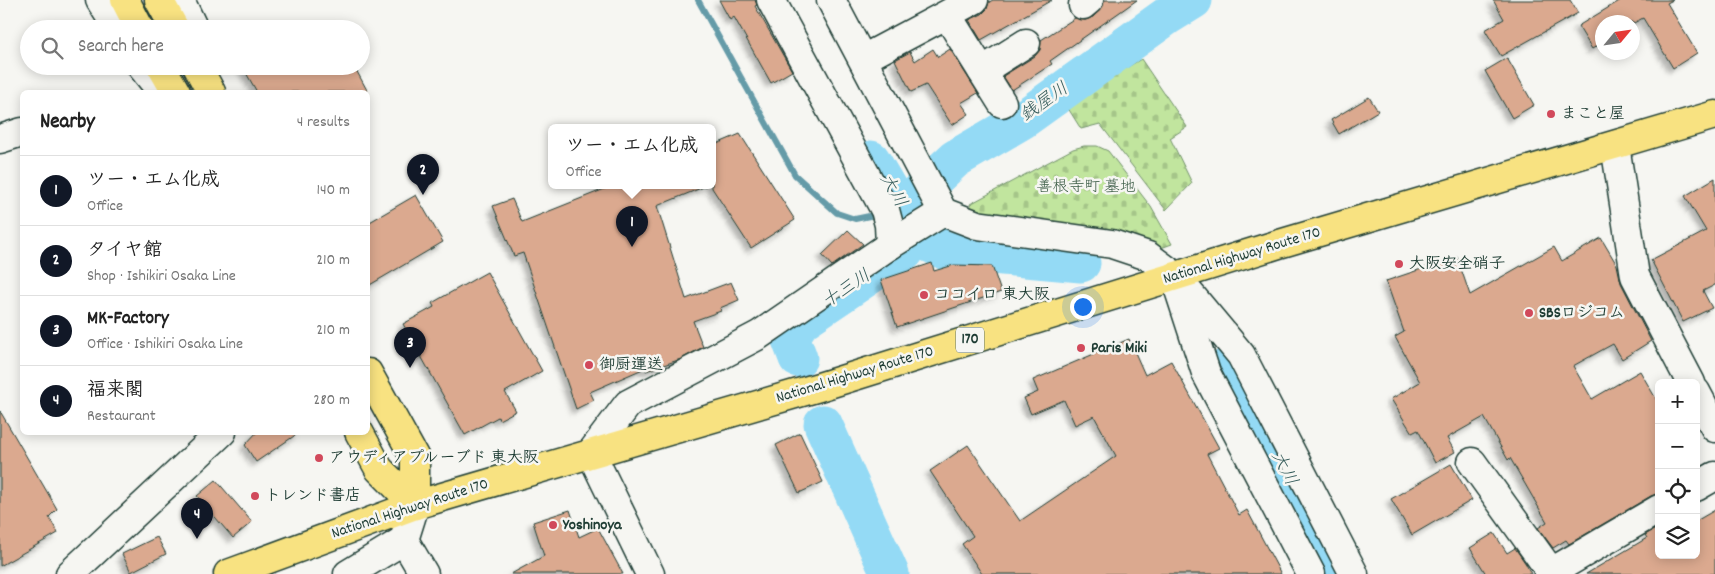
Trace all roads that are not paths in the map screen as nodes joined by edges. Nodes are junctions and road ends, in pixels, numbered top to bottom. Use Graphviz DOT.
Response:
graph roads {
  1 [pos="100,0"];
  2 [pos="125,0"];
  3 [pos="159,0"];
  4 [pos="180,0"];
  5 [pos="771,0"];
  6 [pos="831,0"];
  7 [pos="974,0"];
  8 [pos="947,15"];
  9 [pos="112,20"];
  10 [pos="135,20"];
  11 [pos="170,20"];
  12 [pos="190,20"];
  13 [pos="1026,43"];
  14 [pos="863,59"];
  15 [pos="982,71"];
  16 [pos="202,75"];
  17 [pos="215,75"];
  18 [pos="210,90"];
  19 [pos="221,90"];
  20 [pos="1002,103"];
  21 [pos="1715,115"];
  22 [pos="20,133"];
  23 [pos="0,139"];
  24 [pos="1616,145"];
  25 [pos="939,211"];
  26 [pos="894,242"];
  27 [pos="1175,276"];
  28 [pos="370,376"];
  29 [pos="1690,379"];
  30 [pos="1700,400"];
  31 [pos="1715,428"];
  32 [pos="219,435"];
  33 [pos="361,435"];
  34 [pos="591,453"];
  35 [pos="1472,462"];
  36 [pos="1715,476"];
  37 [pos="1700,485"];
  38 [pos="415,505"];
  39 [pos="1655,511"];
  40 [pos="404,540"];
  41 [pos="1550,573"];
  42 [pos="70,574"];
  43 [pos="228,574"];
  44 [pos="348,574"];
  45 [pos="424,574"];
  46 [pos="650,574"];
  47 [pos="1311,574"];
  48 [pos="1354,574"];
  1 -- 9 [label="street"];
  2 -- 10 [label="main road"];
  3 -- 11 [label="main road"];
  4 -- 12 [label="street"];
  5 -- 26 [label="street"];
  6 -- 14 [label="street"];
  7 -- 8 [label="street"];
  8 -- 14 [label="street"];
  8 -- 15 [label="street"];
  13 -- 15 [label="street"];
  14 -- 25 [label="street"];
  15 -- 20 [label="street"];
  16 -- 18 [label="main road"];
  17 -- 19 [label="street"];
  21 -- 24 [label="main road, National Highway Route 170 / 170"];
  22 -- 23 [label="street"];
  24 -- 27 [label="main road, National Highway Route 170 / 170"];
  24 -- 29 [label="street"];
  25 -- 26 [label="street"];
  25 -- 27 [label="street"];
  26 -- 34 [label="street"];
  27 -- 34 [label="main road, National Highway Route 170 / 170"];
  27 -- 47 [label="street"];
  27 -- 48 [label="street"];
  28 -- 38 [label="main road"];
  30 -- 31 [label="street"];
  32 -- 42 [label="street"];
  33 -- 38 [label="main road"];
  34 -- 38 [label="main road, National Highway Route 170 / 170"];
  34 -- 46 [label="street"];
  35 -- 41 [label="street"];
  36 -- 37 [label="street"];
  38 -- 40 [label="street"];
  38 -- 43 [label="main road, National Highway Route 170 / 170"];
  39 -- 41 [label="street"];
  40 -- 44 [label="street"];
  40 -- 45 [label="street"];
}
